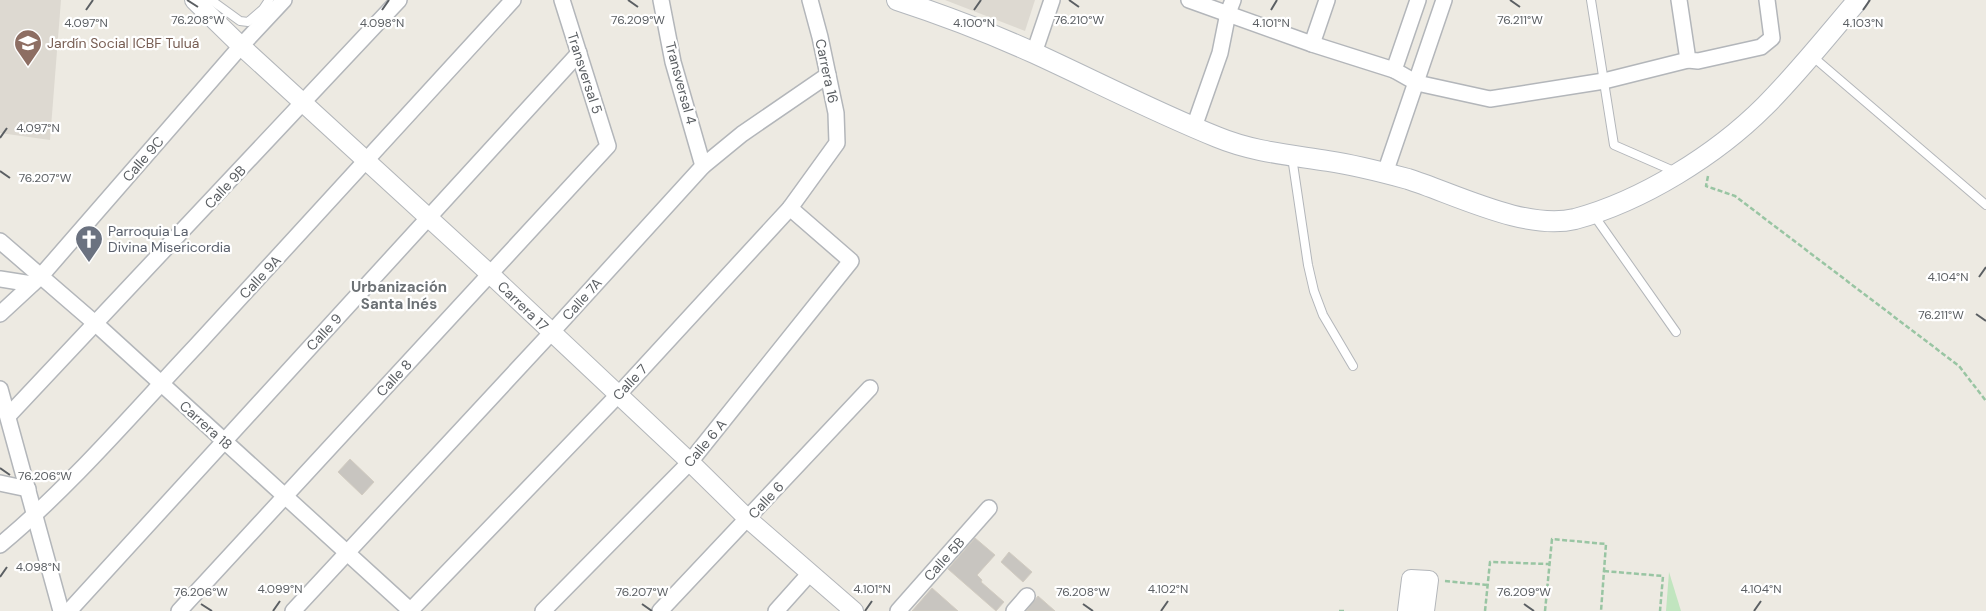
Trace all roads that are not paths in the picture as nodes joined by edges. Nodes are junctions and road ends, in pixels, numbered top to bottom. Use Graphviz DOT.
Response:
graph roads {
  1 [pos="194,0"];
  2 [pos="211,0"];
  3 [pos="270,0"];
  4 [pos="284,0"];
  5 [pos="399,0"];
  6 [pos="513,0"];
  7 [pos="562,0"];
  8 [pos="662,0"];
  9 [pos="810,0"];
  10 [pos="897,0"];
  11 [pos="1052,0"];
  12 [pos="1189,0"];
  13 [pos="1327,0"];
  14 [pos="1418,0"];
  15 [pos="1444,0"];
  16 [pos="1590,0"];
  17 [pos="1680,0"];
  18 [pos="1767,0"];
  19 [pos="1858,0"];
  20 [pos="1230,6"];
  21 [pos="1312,44"];
  22 [pos="241,46"];
  23 [pos="579,53"];
  24 [pos="1034,53"];
  25 [pos="1810,55"];
  26 [pos="1688,60"];
  27 [pos="1394,70"];
  28 [pos="828,75"];
  29 [pos="1604,82"];
  30 [pos="1417,83"];
  31 [pos="304,103"];
  32 [pos="1194,127"];
  33 [pos="837,143"];
  34 [pos="608,146"];
  35 [pos="1291,156"];
  36 [pos="367,162"];
  37 [pos="703,166"];
  38 [pos="1385,173"];
  39 [pos="1678,173"];
  40 [pos="1986,205"];
  41 [pos="790,208"];
  42 [pos="1592,213"];
  43 [pos="429,219"];
  44 [pos="0,241"];
  45 [pos="490,274"];
  46 [pos="0,279"];
  47 [pos="36,281"];
  48 [pos="0,314"];
  49 [pos="96,324"];
  50 [pos="1676,332"];
  51 [pos="551,333"];
  52 [pos="1353,366"];
  53 [pos="160,383"];
  54 [pos="870,388"];
  55 [pos="0,389"];
  56 [pos="618,395"];
  57 [pos="8,416"];
  58 [pos="224,441"];
  59 [pos="690,462"];
  60 [pos="0,483"];
  61 [pos="28,489"];
  62 [pos="284,497"];
  63 [pos="990,508"];
  64 [pos="35,516"];
  65 [pos="748,519"];
  66 [pos="0,546"];
  67 [pos="346,552"];
  68 [pos="810,573"];
  69 [pos="1027,596"];
  70 [pos="61,611"];
  71 [pos="69,611"];
  72 [pos="179,611"];
  73 [pos="293,611"];
  74 [pos="411,611"];
  75 [pos="543,611"];
  76 [pos="660,611"];
  77 [pos="776,611"];
  78 [pos="854,611"];
  79 [pos="898,611"];
  80 [pos="1014,611"];
  81 [pos="1408,611"];
  82 [pos="1425,611"];
  1 -- 22 [label="street, Carrera 17"];
  2 -- 3 [label="lane"];
  4 -- 22 [label="street, Calle 9C"];
  5 -- 31 [label="street, Calle 9B"];
  6 -- 36 [label="street, Calle 9A"];
  7 -- 23 [label="street, Transversal 5"];
  8 -- 37 [label="street, Transversal 4"];
  9 -- 28 [label="street, Carrera 16"];
  10 -- 24 [label="main road"];
  11 -- 24 [label="street"];
  12 -- 20 [label="street"];
  13 -- 21 [label="street"];
  14 -- 27 [label="street"];
  15 -- 30 [label="street"];
  16 -- 29 [label="lane"];
  17 -- 26 [label="street"];
  18 -- 26 [label="street"];
  19 -- 25 [label="main road"];
  20 -- 21 [label="street"];
  20 -- 32 [label="street"];
  21 -- 27 [label="street"];
  22 -- 31 [label="street, Carrera 17"];
  22 -- 47 [label="street, Calle 9C"];
  23 -- 34 [label="street, Transversal 5"];
  23 -- 43 [label="street, Calle 9"];
  24 -- 32 [label="main road"];
  25 -- 39 [label="main road"];
  25 -- 40 [label="lane"];
  26 -- 29 [label="street"];
  27 -- 30 [label="street"];
  28 -- 33 [label="street, Carrera 16"];
  28 -- 37 [label="street, Calle 7A"];
  29 -- 30 [label="street"];
  29 -- 39 [label="lane"];
  30 -- 38 [label="street"];
  31 -- 36 [label="street, Carrera 17"];
  31 -- 49 [label="street, Calle 9B"];
  32 -- 35 [label="main road"];
  33 -- 41 [label="street, Calle 7"];
  34 -- 45 [label="street, Calle 8"];
  35 -- 38 [label="main road"];
  35 -- 52 [label="lane"];
  36 -- 43 [label="street, Carrera 17"];
  36 -- 53 [label="street, Calle 9A"];
  37 -- 51 [label="street, Calle 7A"];
  38 -- 42 [label="main road"];
  39 -- 42 [label="main road"];
  41 -- 56 [label="street, Calle 7"];
  41 -- 59 [label="street, Calle 6 A"];
  42 -- 50 [label="lane"];
  43 -- 45 [label="street, Carrera 17"];
  43 -- 58 [label="street, Calle 9"];
  44 -- 47 [label="street, Carrera 18"];
  45 -- 51 [label="street, Carrera 17"];
  45 -- 62 [label="street, Calle 8"];
  46 -- 47 [label="street"];
  47 -- 48 [label="street, Calle 9C"];
  47 -- 49 [label="street, Carrera 18"];
  49 -- 53 [label="street, Carrera 18"];
  49 -- 57 [label="street, Calle 9B"];
  51 -- 56 [label="street, Carrera 17"];
  51 -- 67 [label="street, Calle 7A"];
  53 -- 58 [label="street, Carrera 18"];
  53 -- 64 [label="street, Calle 9A"];
  54 -- 65 [label="street, Calle 6"];
  55 -- 57 [label="street"];
  56 -- 59 [label="street, Carrera 17"];
  56 -- 74 [label="street, Calle 7"];
  57 -- 61 [label="street"];
  58 -- 62 [label="street, Carrera 18"];
  58 -- 71 [label="street, Calle 9"];
  59 -- 65 [label="street, Carrera 17"];
  59 -- 75 [label="street, Calle 6 A"];
  60 -- 61 [label="street"];
  61 -- 64 [label="street"];
  62 -- 67 [label="street, Carrera 18"];
  62 -- 72 [label="street, Calle 8"];
  63 -- 79 [label="street, Calle 5B"];
  64 -- 66 [label="street, Calle 9A"];
  64 -- 70 [label="street"];
  65 -- 68 [label="street, Carrera 17"];
  65 -- 76 [label="street, Calle 6"];
  67 -- 73 [label="street, Calle 7A"];
  67 -- 74 [label="street, Carrera 18"];
  68 -- 77 [label="street"];
  68 -- 78 [label="street, Carrera 17"];
  69 -- 80 [label="street"];
  81 -- 82 [label="street"];
}
